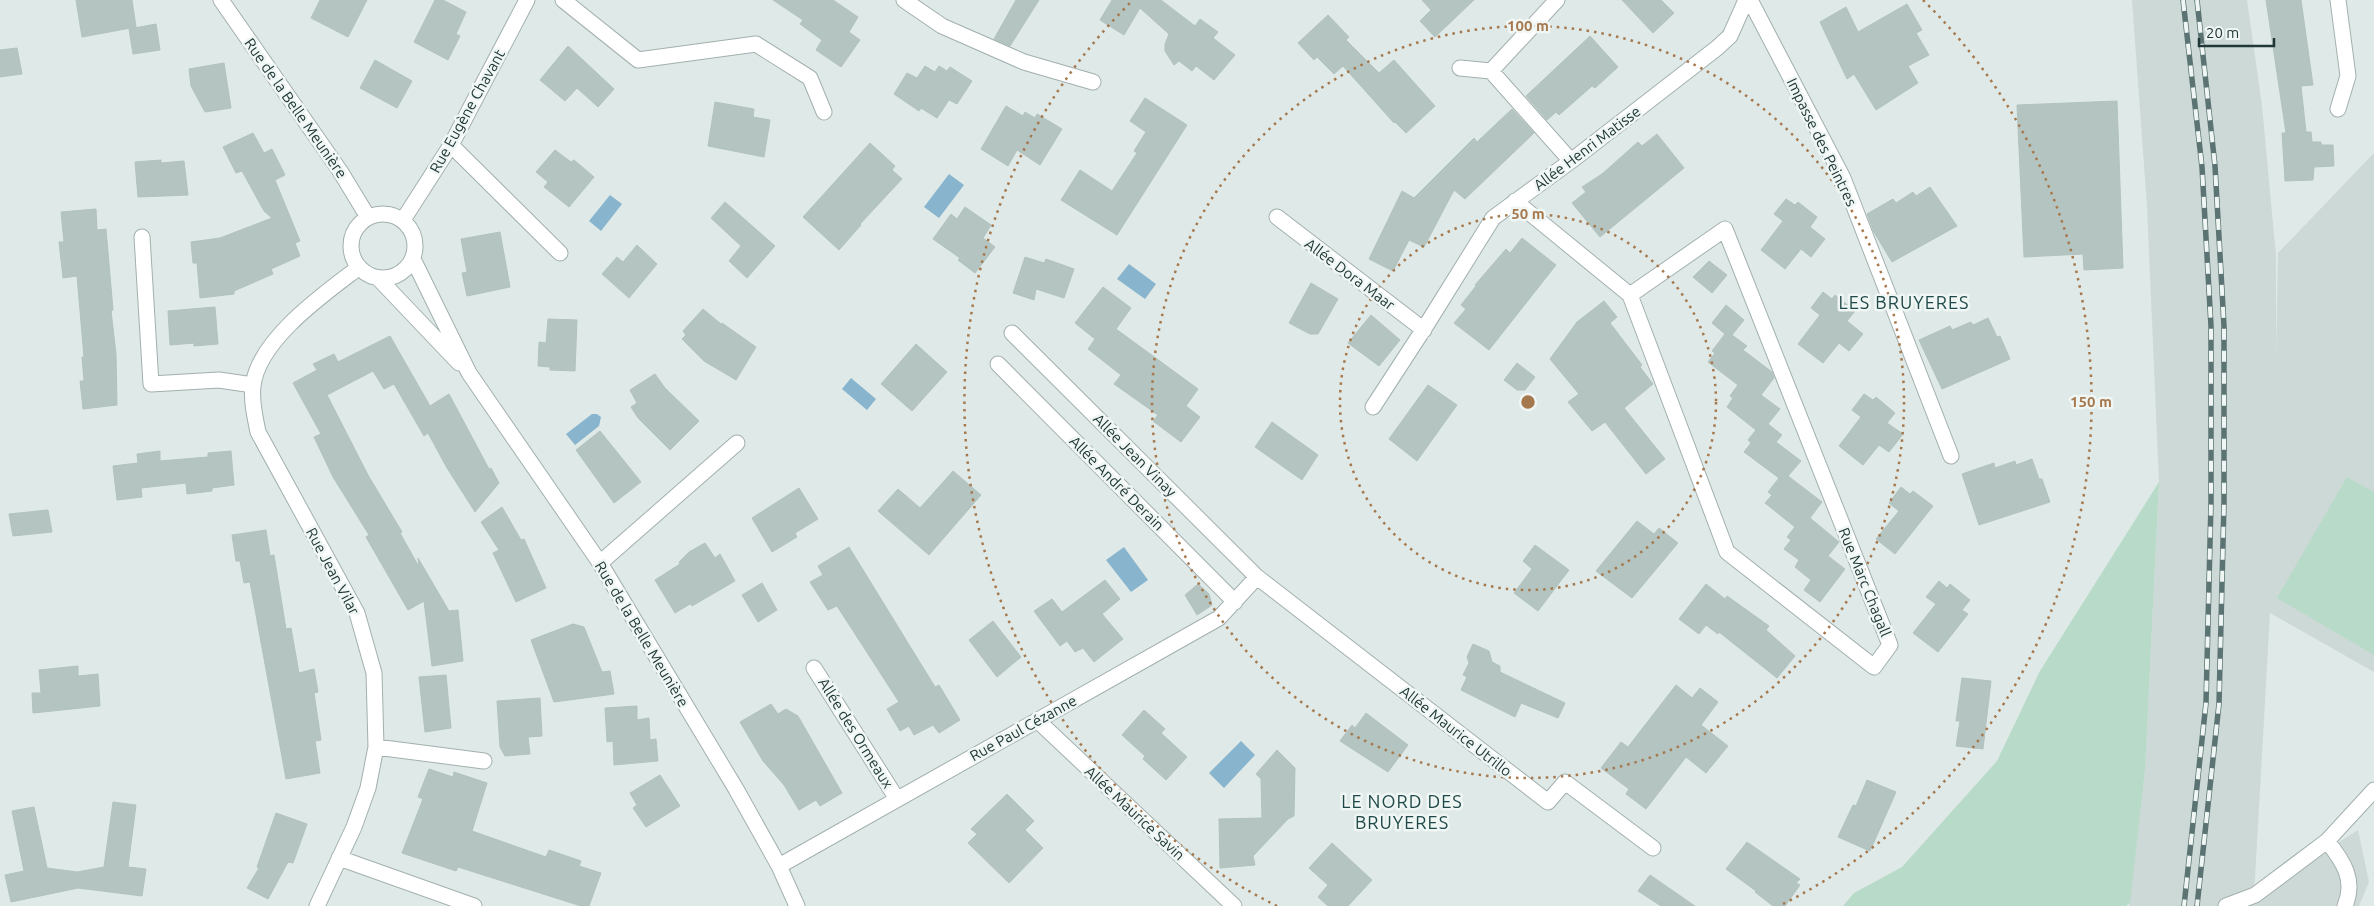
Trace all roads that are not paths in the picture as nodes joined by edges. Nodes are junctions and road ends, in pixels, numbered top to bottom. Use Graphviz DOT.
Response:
graph roads {
  1 [pos="221,0"];
  2 [pos="527,0"];
  3 [pos="563,0"];
  4 [pos="904,0"];
  5 [pos="1557,0"];
  6 [pos="1746,0"];
  7 [pos="1750,0"];
  8 [pos="2338,0"];
  9 [pos="1460,68"];
  10 [pos="1491,71"];
  11 [pos="1093,82"];
  12 [pos="2338,109"];
  13 [pos="824,112"];
  14 [pos="451,145"];
  15 [pos="1571,161"];
  16 [pos="1515,201"];
  17 [pos="368,217"];
  18 [pos="1277,217"];
  19 [pos="403,220"];
  20 [pos="142,237"];
  21 [pos="560,253"];
  22 [pos="413,259"];
  23 [pos="358,268"];
  24 [pos="379,279"];
  25 [pos="1630,295"];
  26 [pos="1424,330"];
  27 [pos="1012,333"];
  28 [pos="998,364"];
  29 [pos="469,373"];
  30 [pos="253,385"];
  31 [pos="1373,407"];
  32 [pos="737,443"];
  33 [pos="1950,456"];
  34 [pos="600,563"];
  35 [pos="1257,577"];
  36 [pos="1235,602"];
  37 [pos="814,668"];
  38 [pos="1037,720"];
  39 [pos="376,747"];
  40 [pos="484,761"];
  41 [pos="2374,790"];
  42 [pos="898,799"];
  43 [pos="2327,841"];
  44 [pos="1653,848"];
  45 [pos="339,858"];
  46 [pos="779,866"];
  47 [pos="317,906"];
  48 [pos="474,906"];
  49 [pos="797,906"];
  50 [pos="1234,906"];
  51 [pos="2226,906"];
  52 [pos="2345,906"];
  1 -- 17 [label="street, Rue de la Belle Meunière"];
  2 -- 14 [label="street, Rue Eugène Chavant"];
  3 -- 13 [label="street"];
  4 -- 11 [label="street"];
  5 -- 10 [label="street"];
  6 -- 15 [label="street, Allée Henri Matisse"];
  7 -- 33 [label="street, Impasse des Peintres"];
  8 -- 12 [label="street"];
  9 -- 10 [label="street"];
  10 -- 15 [label="street"];
  14 -- 19 [label="street, Rue Eugène Chavant"];
  14 -- 21 [label="street"];
  15 -- 16 [label="street, Allée Henri Matisse"];
  16 -- 25 [label="street"];
  16 -- 26 [label="street, Allée Henri Matisse"];
  17 -- 19 [label="street"];
  17 -- 23 [label="street"];
  18 -- 26 [label="street, Allée Dora Maar"];
  19 -- 22 [label="street"];
  20 -- 30 [label="street"];
  22 -- 24 [label="street"];
  22 -- 29 [label="street, Rue de la Belle Meunière"];
  23 -- 24 [label="street"];
  23 -- 30 [label="street, Rue Jean Vilar"];
  24 -- 29 [label="street, Rue de la Belle Meunière"];
  25 -- 25 [label="street, Rue Marc Chagall"];
  26 -- 31 [label="street, Allée Henri Matisse"];
  27 -- 35 [label="street, Allée Jean Vinay"];
  28 -- 36 [label="street, Allée André Derain"];
  29 -- 34 [label="street, Rue de la Belle Meunière"];
  30 -- 39 [label="street, Rue Jean Vilar"];
  32 -- 34 [label="street"];
  34 -- 46 [label="street, Rue de la Belle Meunière"];
  35 -- 36 [label="street, Rue Paul Cézanne"];
  35 -- 44 [label="street, Allée Maurice Utrillo"];
  36 -- 38 [label="street, Rue Paul Cézanne"];
  37 -- 42 [label="street, Allée des Ormeaux"];
  38 -- 42 [label="street, Rue Paul Cézanne"];
  38 -- 50 [label="street, Allée Maurice Savin"];
  39 -- 40 [label="street"];
  39 -- 45 [label="street, Rue Jean Vilar"];
  41 -- 43 [label="street"];
  42 -- 46 [label="street, Rue Paul Cézanne"];
  43 -- 51 [label="street"];
  43 -- 52 [label="street"];
  45 -- 47 [label="street, Rue Jean Vilar"];
  45 -- 48 [label="street"];
  46 -- 49 [label="street, Rue de la Belle Meunière"];
}
